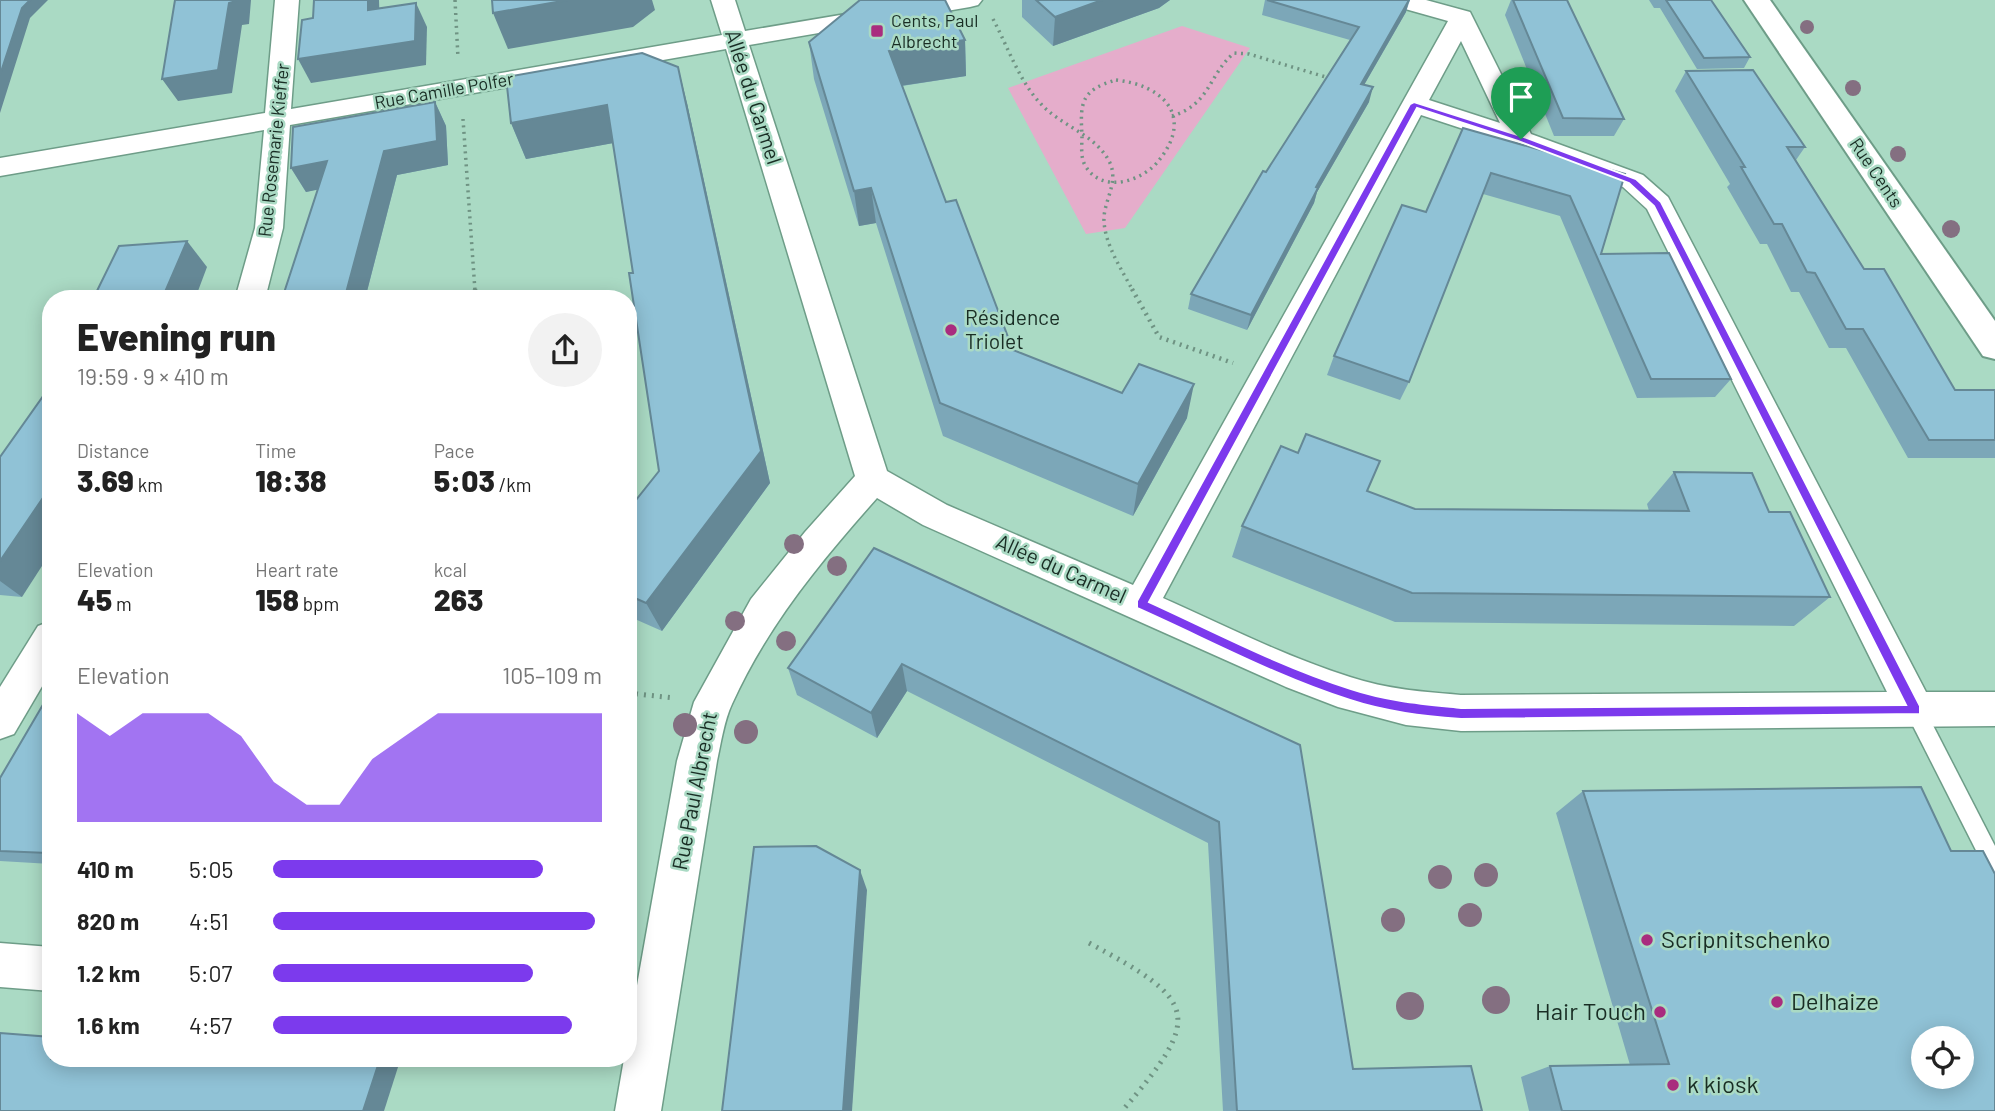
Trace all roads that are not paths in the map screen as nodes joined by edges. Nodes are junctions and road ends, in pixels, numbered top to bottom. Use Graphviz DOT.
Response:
graph roads {
  1 [pos="287,0"];
  2 [pos="723,0"];
  3 [pos="1399,0"];
  4 [pos="1757,0"];
  5 [pos="979,6"];
  6 [pos="1462,17"];
  7 [pos="735,40"];
  8 [pos="1414,104"];
  9 [pos="278,119"];
  10 [pos="1521,139"];
  11 [pos="0,167"];
  12 [pos="252,290"];
  13 [pos="1995,347"];
  14 [pos="873,479"];
  15 [pos="1141,604"];
  16 [pos="42,652"];
  17 [pos="1995,709"];
  18 [pos="1915,710"];
  19 [pos="0,721"];
  20 [pos="1995,867"];
  21 [pos="0,965"];
  22 [pos="42,968"];
  23 [pos="641,1006"];
  24 [pos="638,1111"];
  1 -- 9 [label="street, Rue Rosemarie Kieffer"];
  2 -- 7 [label="street, Allée du Carmel"];
  3 -- 6 [label="street"];
  4 -- 13 [label="main road, Rue Cents"];
  5 -- 7 [label="street, Rue Camille Polfer"];
  6 -- 8 [label="street"];
  6 -- 10 [label="street"];
  7 -- 9 [label="street, Rue Camille Polfer"];
  7 -- 14 [label="street, Allée du Carmel"];
  8 -- 10 [label="street"];
  8 -- 15 [label="street"];
  9 -- 11 [label="street, Rue Camille Polfer"];
  9 -- 12 [label="street, Rue Rosemarie Kieffer"];
  10 -- 18 [label="street"];
  14 -- 15 [label="street, Allée du Carmel"];
  14 -- 23 [label="street, Rue Paul Albrecht"];
  15 -- 18 [label="street, Allée du Carmel"];
  16 -- 19 [label="street"];
  17 -- 18 [label="street, Allée du Carmel"];
  18 -- 20 [label="lane"];
  21 -- 22 [label="street"];
  23 -- 24 [label="street, Rue Paul Albrecht"];
}
